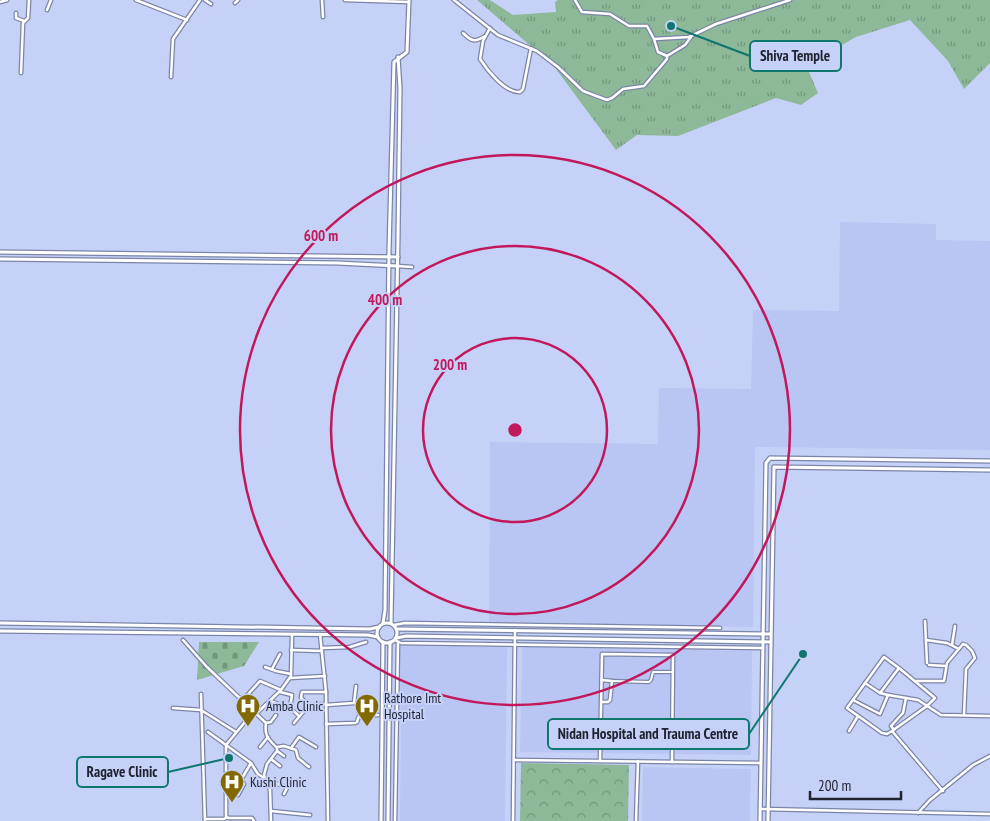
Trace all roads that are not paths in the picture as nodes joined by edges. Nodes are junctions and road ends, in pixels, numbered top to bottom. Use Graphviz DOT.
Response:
graph roads {
  1 [pos="7,0"];
  2 [pos="28,0"];
  3 [pos="52,0"];
  4 [pos="136,0"];
  5 [pos="200,0"];
  6 [pos="205,0"];
  7 [pos="238,0"];
  8 [pos="322,0"];
  9 [pos="345,0"];
  10 [pos="454,0"];
  11 [pos="575,0"];
  12 [pos="790,0"];
  13 [pos="409,1"];
  14 [pos="0,2"];
  15 [pos="234,3"];
  16 [pos="211,4"];
  17 [pos="47,10"];
  18 [pos="16,13"];
  19 [pos="323,17"];
  20 [pos="187,20"];
  21 [pos="24,21"];
  22 [pos="490,28"];
  23 [pos="463,33"];
  24 [pos="486,35"];
  25 [pos="692,36"];
  26 [pos="654,39"];
  27 [pos="531,48"];
  28 [pos="667,56"];
  29 [pos="398,57"];
  30 [pos="21,73"];
  31 [pos="171,77"];
  32 [pos="0,252"];
  33 [pos="338,256"];
  34 [pos="389,257"];
  35 [pos="398,257"];
  36 [pos="0,259"];
  37 [pos="338,264"];
  38 [pos="389,266"];
  39 [pos="397,266"];
  40 [pos="412,267"];
  41 [pos="770,458"];
  42 [pos="990,461"];
  43 [pos="774,467"];
  44 [pos="990,470"];
  45 [pos="925,621"];
  46 [pos="0,623"];
  47 [pos="383,623"];
  48 [pos="393,624"];
  49 [pos="955,626"];
  50 [pos="273,627"];
  51 [pos="379,627"];
  52 [pos="686,627"];
  53 [pos="397,629"];
  54 [pos="515,630"];
  55 [pos="0,631"];
  56 [pos="686,633"];
  57 [pos="720,633"];
  58 [pos="320,634"];
  59 [pos="762,634"];
  60 [pos="770,634"];
  61 [pos="273,635"];
  62 [pos="292,635"];
  63 [pos="378,637"];
  64 [pos="515,637"];
  65 [pos="183,640"];
  66 [pos="396,640"];
  67 [pos="926,640"];
  68 [pos="762,641"];
  69 [pos="366,642"];
  70 [pos="383,642"];
  71 [pos="390,642"];
  72 [pos="770,642"];
  73 [pos="515,644"];
  74 [pos="952,645"];
  75 [pos="762,648"];
  76 [pos="959,649"];
  77 [pos="291,650"];
  78 [pos="322,650"];
  79 [pos="280,654"];
  80 [pos="946,666"];
  81 [pos="265,667"];
  82 [pos="899,668"];
  83 [pos="272,669"];
  84 [pos="672,672"];
  85 [pos="291,674"];
  86 [pos="324,676"];
  87 [pos="290,678"];
  88 [pos="602,680"];
  89 [pos="612,681"];
  90 [pos="914,681"];
  91 [pos="864,683"];
  92 [pos="356,686"];
  93 [pos="280,691"];
  94 [pos="326,692"];
  95 [pos="880,693"];
  96 [pos="201,694"];
  97 [pos="888,695"];
  98 [pos="906,698"];
  99 [pos="853,700"];
  100 [pos="242,701"];
  101 [pos="270,702"];
  102 [pos="602,702"];
  103 [pos="326,704"];
  104 [pos="309,705"];
  105 [pos="927,706"];
  106 [pos="174,708"];
  107 [pos="290,708"];
  108 [pos="201,710"];
  109 [pos="255,712"];
  110 [pos="276,715"];
  111 [pos="378,715"];
  112 [pos="964,715"];
  113 [pos="299,716"];
  114 [pos="858,716"];
  115 [pos="990,716"];
  116 [pos="266,723"];
  117 [pos="294,723"];
  118 [pos="326,724"];
  119 [pos="893,730"];
  120 [pos="849,731"];
  121 [pos="208,732"];
  122 [pos="236,732"];
  123 [pos="268,737"];
  124 [pos="226,745"];
  125 [pos="260,747"];
  126 [pos="316,747"];
  127 [pos="291,748"];
  128 [pos="277,749"];
  129 [pos="284,756"];
  130 [pos="990,756"];
  131 [pos="271,759"];
  132 [pos="514,760"];
  133 [pos="600,761"];
  134 [pos="638,761"];
  135 [pos="672,762"];
  136 [pos="251,763"];
  137 [pos="761,763"];
  138 [pos="280,766"];
  139 [pos="309,767"];
  140 [pos="264,778"];
  141 [pos="269,788"];
  142 [pos="943,791"];
  143 [pos="284,794"];
  144 [pos="238,795"];
  145 [pos="760,809"];
  146 [pos="768,810"];
  147 [pos="271,811"];
  148 [pos="918,813"];
  149 [pos="990,814"];
  150 [pos="310,815"];
  151 [pos="226,817"];
  152 [pos="236,819"];
  153 [pos="205,820"];
  154 [pos="254,821"];
  155 [pos="271,821"];
  156 [pos="328,821"];
  157 [pos="381,821"];
  158 [pos="388,821"];
  159 [pos="395,821"];
  160 [pos="513,821"];
  161 [pos="636,821"];
  162 [pos="760,821"];
  163 [pos="768,821"];
  1 -- 14 [label="street"];
  2 -- 21 [label="street"];
  3 -- 17 [label="street"];
  4 -- 20 [label="street"];
  5 -- 20 [label="street"];
  6 -- 16 [label="street"];
  7 -- 15 [label="street"];
  8 -- 19 [label="street"];
  9 -- 13 [label="street"];
  10 -- 22 [label="street"];
  11 -- 26 [label="street"];
  12 -- 25 [label="street"];
  13 -- 29 [label="street"];
  18 -- 21 [label="street"];
  20 -- 31 [label="street"];
  21 -- 30 [label="street"];
  22 -- 24 [label="street"];
  22 -- 27 [label="street"];
  23 -- 24 [label="street"];
  24 -- 27 [label="street"];
  25 -- 26 [label="street"];
  25 -- 28 [label="street"];
  26 -- 28 [label="street"];
  27 -- 28 [label="street"];
  29 -- 34 [label="street"];
  29 -- 35 [label="street"];
  32 -- 33 [label="street"];
  33 -- 34 [label="street"];
  33 -- 37 [label="street"];
  34 -- 35 [label="street"];
  34 -- 38 [label="street"];
  35 -- 39 [label="street"];
  36 -- 37 [label="street"];
  37 -- 38 [label="street"];
  38 -- 39 [label="street"];
  38 -- 47 [label="street"];
  39 -- 40 [label="street"];
  39 -- 48 [label="street"];
  41 -- 42 [label="street"];
  41 -- 43 [label="street"];
  41 -- 59 [label="street"];
  43 -- 44 [label="street"];
  43 -- 60 [label="street"];
  45 -- 67 [label="street"];
  46 -- 50 [label="street"];
  47 -- 48 [label="street"];
  47 -- 51 [label="street"];
  48 -- 52 [label="street"];
  48 -- 53 [label="street"];
  49 -- 74 [label="street"];
  50 -- 51 [label="street"];
  50 -- 61 [label="street"];
  51 -- 63 [label="street"];
  52 -- 56 [label="street"];
  52 -- 57 [label="street"];
  53 -- 54 [label="street"];
  53 -- 66 [label="street"];
  54 -- 56 [label="street"];
  54 -- 64 [label="street"];
  55 -- 61 [label="street"];
  56 -- 57 [label="street"];
  57 -- 59 [label="street"];
  58 -- 62 [label="street"];
  58 -- 63 [label="street"];
  58 -- 78 [label="street"];
  59 -- 60 [label="street"];
  59 -- 68 [label="street"];
  60 -- 72 [label="street"];
  61 -- 62 [label="street"];
  62 -- 77 [label="street"];
  63 -- 70 [label="street"];
  64 -- 66 [label="street"];
  64 -- 68 [label="street"];
  64 -- 73 [label="street"];
  65 -- 100 [label="street"];
  66 -- 71 [label="street"];
  66 -- 73 [label="street"];
  66 -- 159 [label="street"];
  67 -- 74 [label="street"];
  67 -- 80 [label="street"];
  68 -- 72 [label="street"];
  68 -- 75 [label="street"];
  69 -- 78 [label="street"];
  70 -- 71 [label="street"];
  70 -- 157 [label="street"];
  71 -- 158 [label="street"];
  72 -- 146 [label="street"];
  73 -- 75 [label="street"];
  73 -- 132 [label="street"];
  74 -- 76 [label="street"];
  75 -- 137 [label="street"];
  76 -- 80 [label="street"];
  76 -- 112 [label="street"];
  77 -- 78 [label="street"];
  77 -- 85 [label="street"];
  78 -- 86 [label="street"];
  79 -- 83 [label="street"];
  80 -- 90 [label="street"];
  81 -- 83 [label="street"];
  82 -- 90 [label="street"];
  82 -- 91 [label="street"];
  82 -- 95 [label="street"];
  83 -- 85 [label="street"];
  84 -- 88 [label="street"];
  84 -- 89 [label="street"];
  84 -- 135 [label="street"];
  85 -- 87 [label="street"];
  86 -- 87 [label="street"];
  86 -- 94 [label="street"];
  87 -- 93 [label="street"];
  88 -- 89 [label="street"];
  88 -- 102 [label="street"];
  89 -- 102 [label="street"];
  90 -- 105 [label="street"];
  91 -- 95 [label="street"];
  91 -- 99 [label="street"];
  92 -- 103 [label="street"];
  93 -- 100 [label="street"];
  93 -- 101 [label="street"];
  93 -- 107 [label="street"];
  94 -- 103 [label="street"];
  94 -- 104 [label="street"];
  95 -- 97 [label="street"];
  96 -- 108 [label="street"];
  97 -- 98 [label="street"];
  97 -- 99 [label="street"];
  98 -- 105 [label="street"];
  98 -- 119 [label="street"];
  99 -- 114 [label="street"];
  100 -- 109 [label="street"];
  101 -- 107 [label="street"];
  101 -- 109 [label="street"];
  102 -- 133 [label="street"];
  103 -- 104 [label="street"];
  103 -- 118 [label="street"];
  104 -- 113 [label="street"];
  105 -- 112 [label="street"];
  105 -- 119 [label="street"];
  106 -- 108 [label="street"];
  107 -- 113 [label="street"];
  108 -- 122 [label="street"];
  108 -- 153 [label="street"];
  109 -- 116 [label="street"];
  109 -- 122 [label="street"];
  110 -- 116 [label="street"];
  111 -- 118 [label="street"];
  112 -- 115 [label="street"];
  113 -- 117 [label="street"];
  114 -- 119 [label="street"];
  114 -- 120 [label="street"];
  116 -- 123 [label="street"];
  118 -- 156 [label="street"];
  119 -- 142 [label="street"];
  121 -- 124 [label="street"];
  122 -- 124 [label="street"];
  123 -- 125 [label="street"];
  123 -- 128 [label="street"];
  124 -- 136 [label="street"];
  124 -- 151 [label="street"];
  126 -- 127 [label="street"];
  127 -- 128 [label="street"];
  127 -- 139 [label="street"];
  128 -- 129 [label="street"];
  128 -- 131 [label="street"];
  130 -- 142 [label="street"];
  131 -- 138 [label="street"];
  131 -- 140 [label="street"];
  132 -- 133 [label="street"];
  132 -- 160 [label="street"];
  133 -- 134 [label="street"];
  134 -- 135 [label="street"];
  134 -- 161 [label="street"];
  135 -- 137 [label="street"];
  136 -- 140 [label="street"];
  136 -- 144 [label="street"];
  137 -- 145 [label="street"];
  140 -- 141 [label="street"];
  141 -- 143 [label="street"];
  141 -- 147 [label="street"];
  142 -- 148 [label="street"];
  145 -- 146 [label="street"];
  145 -- 162 [label="street"];
  146 -- 148 [label="street"];
  146 -- 163 [label="street"];
  147 -- 150 [label="street"];
  147 -- 155 [label="street"];
  148 -- 149 [label="street"];
  151 -- 152 [label="street"];
  151 -- 153 [label="street"];
  152 -- 154 [label="street"];
}
